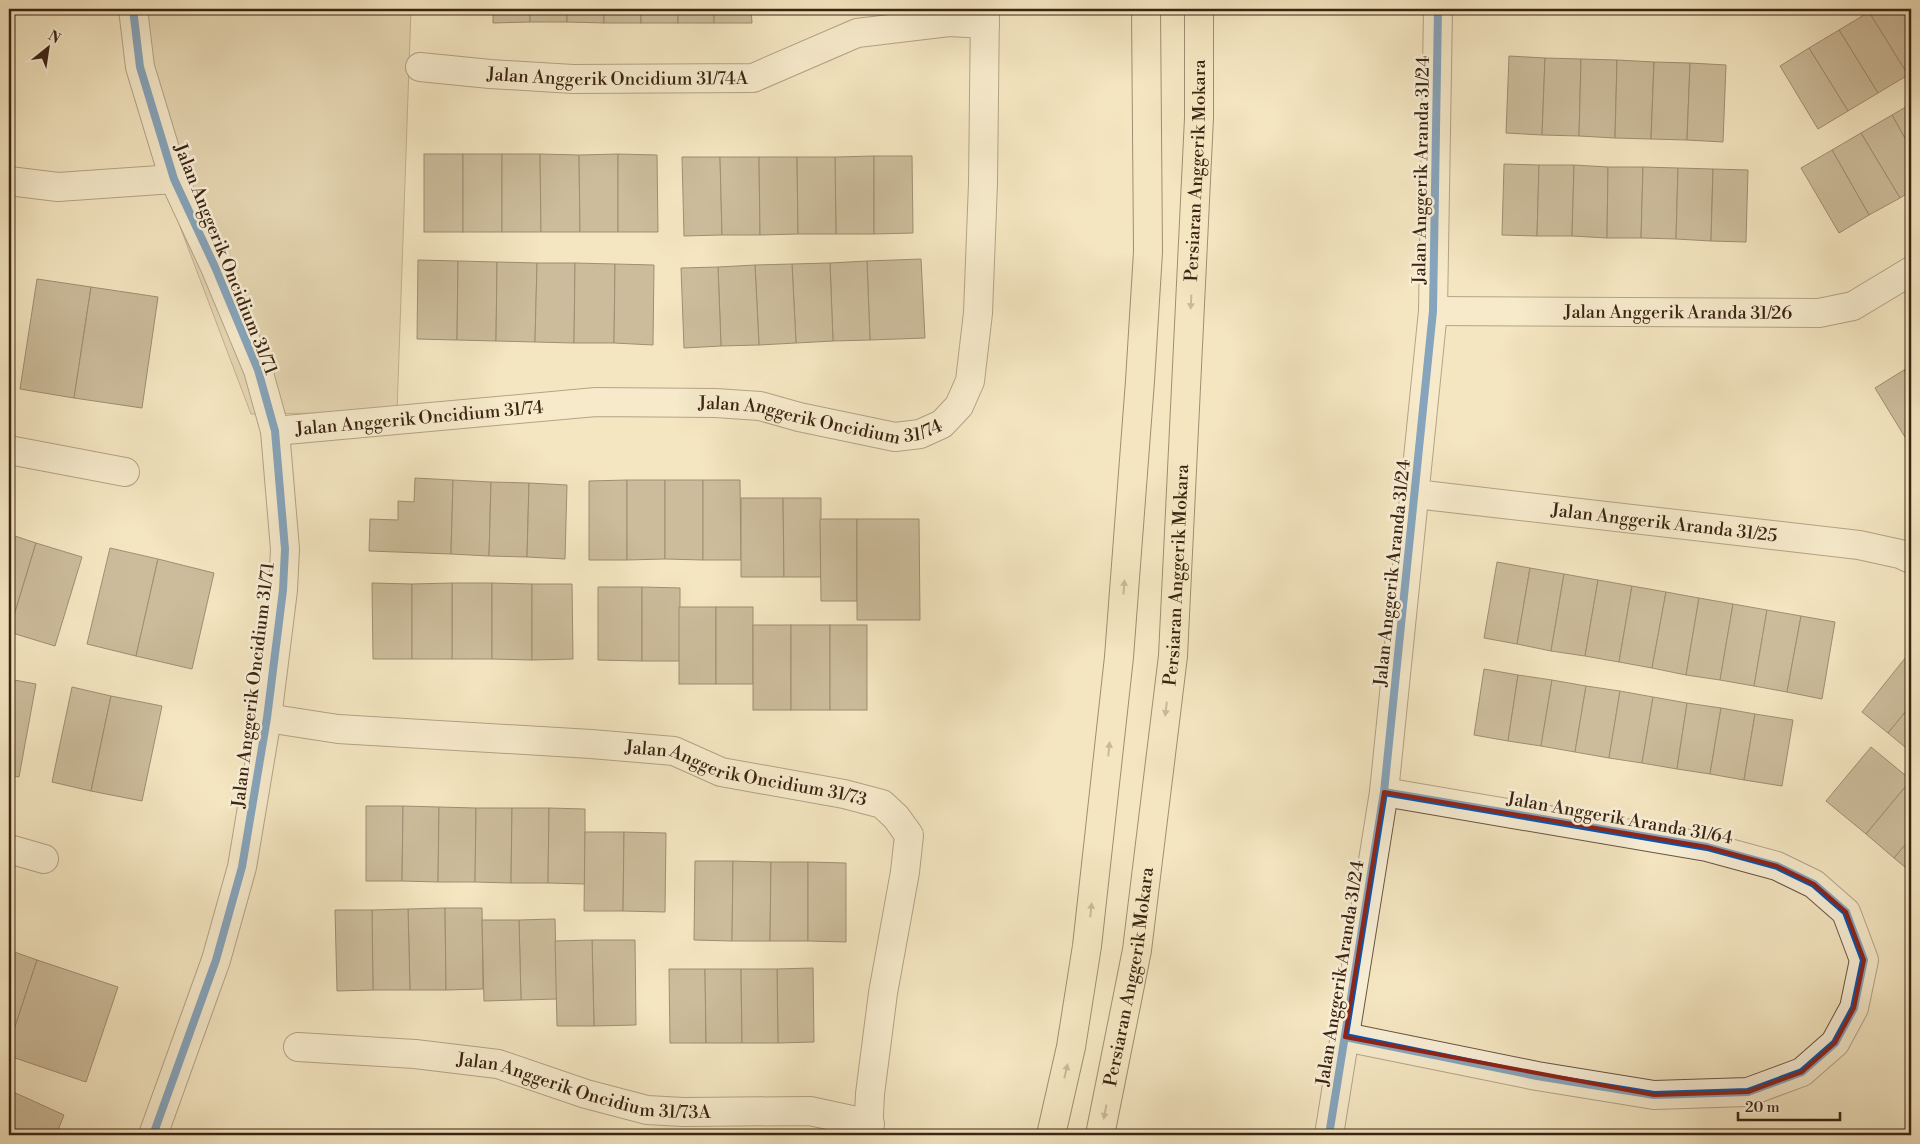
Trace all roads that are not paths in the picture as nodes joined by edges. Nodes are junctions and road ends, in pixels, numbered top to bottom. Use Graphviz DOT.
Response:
graph roads {
  1 [pos="133,9"];
  2 [pos="1146,9"];
  3 [pos="1199,9"];
  4 [pos="1438,9"];
  5 [pos="985,17"];
  6 [pos="420,67"];
  7 [pos="174,179"];
  8 [pos="9,181"];
  9 [pos="1911,271"];
  10 [pos="1434,311"];
  11 [pos="274,431"];
  12 [pos="9,450"];
  13 [pos="125,472"];
  14 [pos="1415,494"];
  15 [pos="1911,560"];
  16 [pos="267,718"];
  17 [pos="1384,792"];
  18 [pos="9,849"];
  19 [pos="44,858"];
  20 [pos="1345,1037"];
  21 [pos="298,1047"];
  22 [pos="869,1130"];
  23 [pos="153,1135"];
  24 [pos="1052,1135"];
  25 [pos="1100,1135"];
  26 [pos="1329,1135"];
  1 -- 7 [label="street, Jalan Anggerik Oncidium 31/71"];
  24 -- 2 [label="main road, one-way"];
  3 -- 25 [label="main road, Persiaran Anggerik Mokara, one-way"];
  4 -- 10 [label="street, Jalan Anggerik Aranda 31/24"];
  5 -- 6 [label="street, Jalan Anggerik Oncidium 31/74A"];
  5 -- 11 [label="street, Jalan Anggerik Oncidium 31/74"];
  7 -- 8 [label="street"];
  7 -- 11 [label="street, Jalan Anggerik Oncidium 31/71"];
  9 -- 10 [label="street, Jalan Anggerik Aranda 31/26"];
  10 -- 14 [label="street, Jalan Anggerik Aranda 31/24"];
  11 -- 16 [label="street, Jalan Anggerik Oncidium 31/71"];
  12 -- 13 [label="street"];
  14 -- 15 [label="street, Jalan Anggerik Aranda 31/25"];
  14 -- 17 [label="street, Jalan Anggerik Aranda 31/24"];
  16 -- 22 [label="street, Jalan Anggerik Oncidium 31/73"];
  16 -- 23 [label="street, Jalan Anggerik Oncidium 31/71"];
  17 -- 20 [label="street, Jalan Anggerik Aranda 31/24"];
  17 -- 20 [label="street, Jalan Anggerik Aranda 31/64"];
  18 -- 19 [label="street"];
  20 -- 26 [label="street, Jalan Anggerik Aranda 31/24"];
  21 -- 22 [label="street, Jalan Anggerik Oncidium 31/73A"];
}
